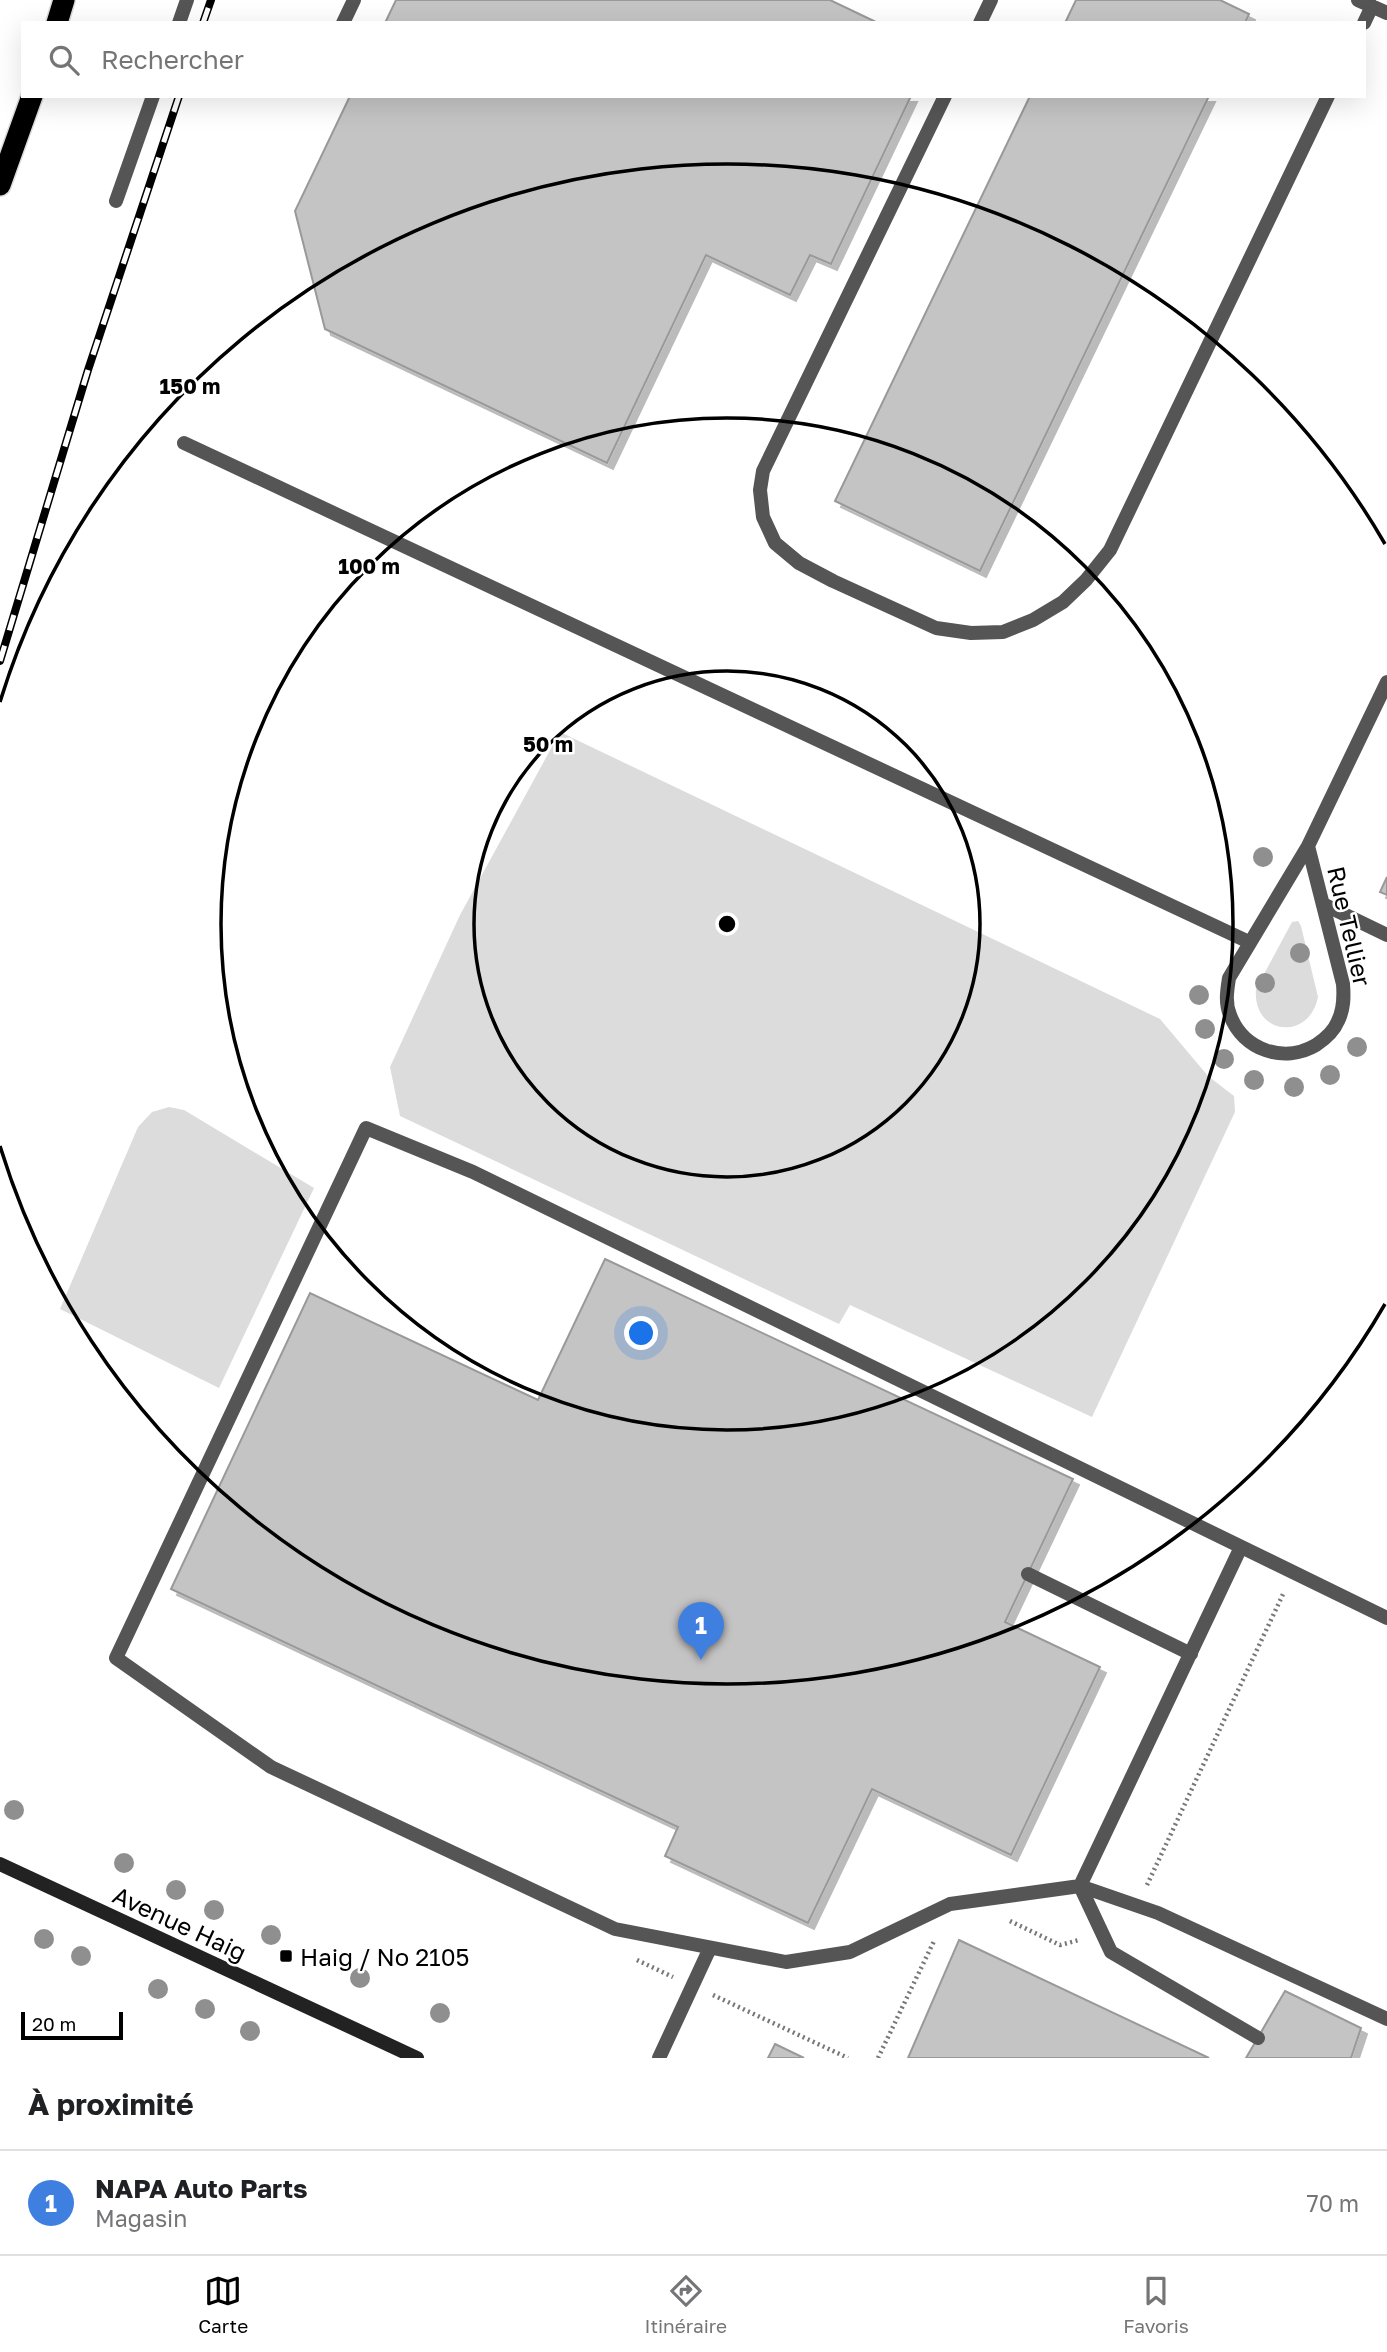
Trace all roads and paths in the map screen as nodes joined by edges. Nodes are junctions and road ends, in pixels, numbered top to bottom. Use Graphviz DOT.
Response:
graph roads {
  1 [pos="64,0"];
  2 [pos="187,0"];
  3 [pos="354,0"];
  4 [pos="991,0"];
  5 [pos="1358,0"];
  6 [pos="1372,6"];
  7 [pos="1387,13"];
  8 [pos="58,21"];
  9 [pos="180,21"];
  10 [pos="344,21"];
  11 [pos="981,21"];
  12 [pos="1365,21"];
  13 [pos="31,98"];
  14 [pos="152,98"];
  15 [pos="944,98"];
  16 [pos="1327,98"];
  17 [pos="0,185"];
  18 [pos="116,201"];
  19 [pos="184,443"];
  20 [pos="1387,682"];
  21 [pos="1308,846"];
  22 [pos="1323,904"];
  23 [pos="1387,935"];
  24 [pos="1249,942"];
  25 [pos="1241,1547"];
  26 [pos="1028,1574"];
  27 [pos="1387,1618"];
  28 [pos="1191,1654"];
  29 [pos="0,1864"];
  30 [pos="1080,1886"];
  31 [pos="710,1948"];
  32 [pos="632,1957"];
  33 [pos="693,1986"];
  34 [pos="1387,2019"];
  35 [pos="1258,2038"];
  36 [pos="417,2058"];
  37 [pos="659,2058"];
  38 [pos="848,2058"];
  1 -- 8 [label="highway"];
  2 -- 9 [label="street"];
  3 -- 10 [label="street"];
  4 -- 11 [label="street"];
  5 -- 6 [label="street"];
  6 -- 7 [label="street"];
  6 -- 12 [label="street"];
  13 -- 17 [label="highway"];
  14 -- 18 [label="street"];
  15 -- 16 [label="street"];
  19 -- 24 [label="street"];
  20 -- 21 [label="street, Rue Tellier"];
  21 -- 22 [label="street, Rue Tellier"];
  21 -- 24 [label="street, Rue Tellier"];
  22 -- 23 [label="street"];
  22 -- 24 [label="street, Rue Tellier"];
  25 -- 27 [label="street"];
  25 -- 28 [label="street"];
  25 -- 31 [label="street"];
  26 -- 28 [label="street"];
  28 -- 30 [label="street"];
  29 -- 36 [label="street, Avenue Haig"];
  30 -- 31 [label="street"];
  30 -- 34 [label="street"];
  30 -- 35 [label="street"];
  31 -- 33 [label="street"];
  32 -- 33 [label="path"];
  33 -- 37 [label="street"];
  33 -- 38 [label="path"];
}
